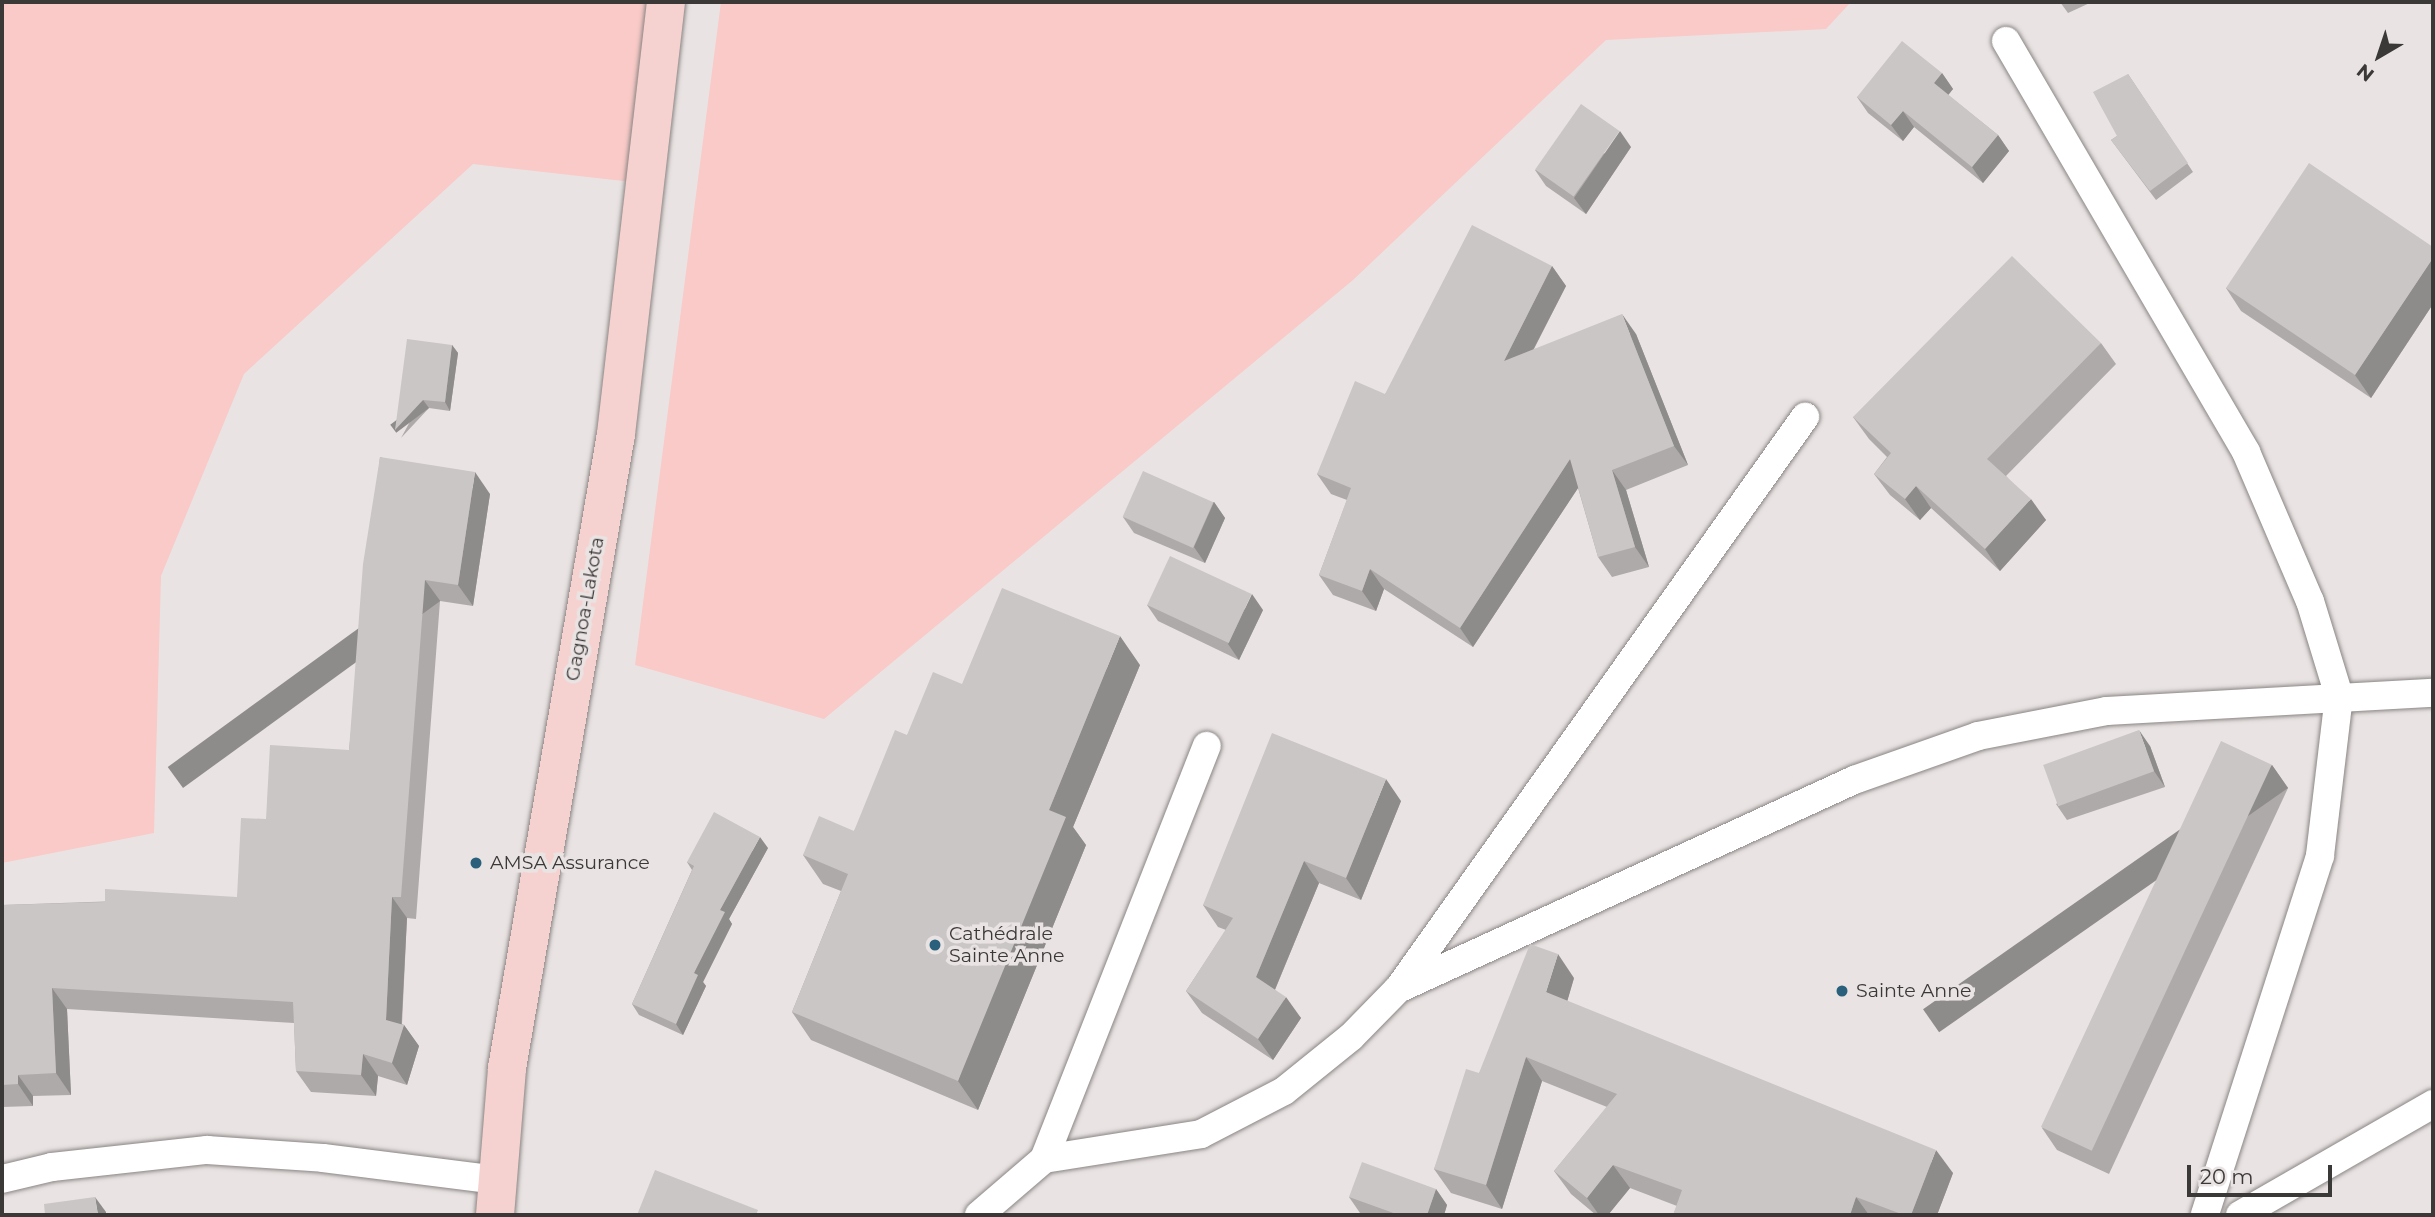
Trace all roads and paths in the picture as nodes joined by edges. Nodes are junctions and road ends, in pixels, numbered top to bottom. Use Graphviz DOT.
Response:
graph roads {
  1 [pos="666,2"];
  2 [pos="2006,41"];
  3 [pos="1805,416"];
  4 [pos="2433,693"];
  5 [pos="2339,696"];
  6 [pos="1207,746"];
  7 [pos="1398,989"];
  8 [pos="2433,1104"];
  9 [pos="1044,1160"];
  10 [pos="2,1179"];
  11 [pos="497,1198"];
  12 [pos="979,1215"];
  13 [pos="2205,1215"];
  14 [pos="2240,1215"];
  1 -- 11 [label="main road, Gagnoa-Lakota"];
  2 -- 5 [label="lane"];
  3 -- 7 [label="lane"];
  4 -- 5 [label="lane"];
  5 -- 7 [label="lane"];
  5 -- 13 [label="lane"];
  6 -- 9 [label="lane"];
  7 -- 9 [label="lane"];
  8 -- 14 [label="lane"];
  9 -- 12 [label="lane"];
  10 -- 11 [label="lane"];
}
